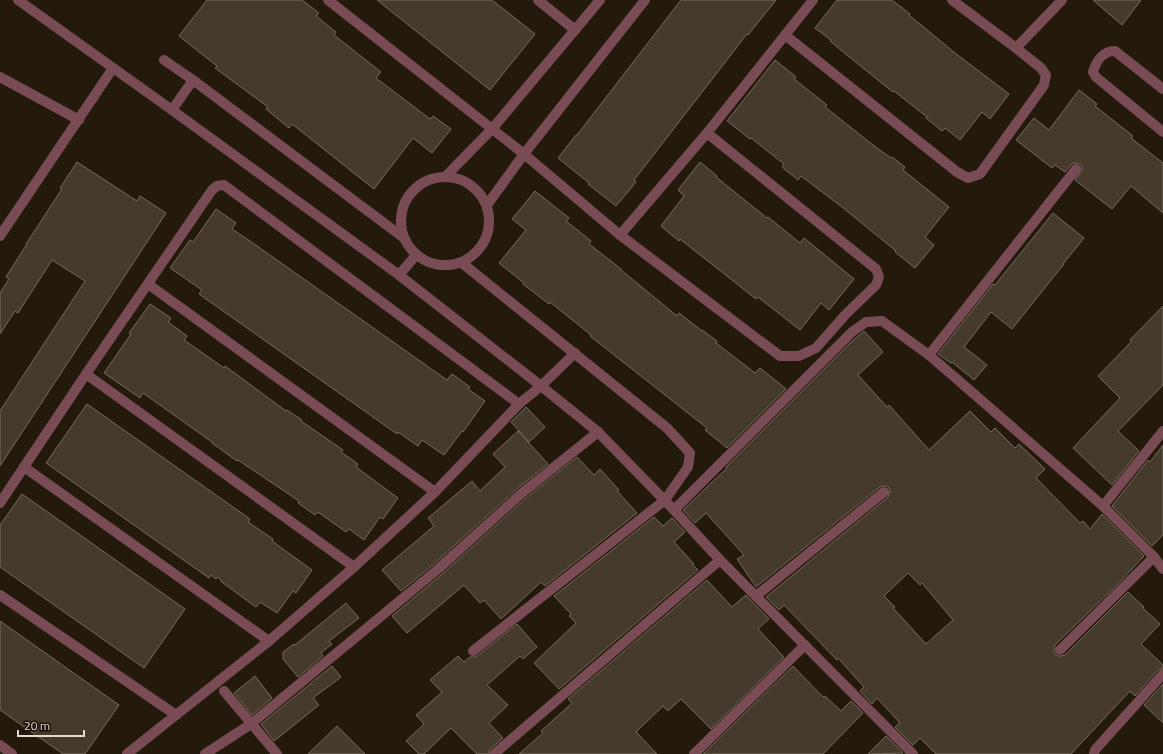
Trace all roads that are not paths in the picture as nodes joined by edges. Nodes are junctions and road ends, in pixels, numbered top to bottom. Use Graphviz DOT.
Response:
graph roads {
  1 [pos="18,0"];
  2 [pos="328,0"];
  3 [pos="538,0"];
  4 [pos="600,0"];
  5 [pos="645,0"];
  6 [pos="813,0"];
  7 [pos="952,0"];
  8 [pos="1062,0"];
  9 [pos="575,30"];
  10 [pos="785,35"];
  11 [pos="1016,48"];
  12 [pos="164,60"];
  13 [pos="114,68"];
  14 [pos="0,77"];
  15 [pos="193,80"];
  16 [pos="1163,89"];
  17 [pos="172,110"];
  18 [pos="78,120"];
  19 [pos="492,129"];
  20 [pos="1163,132"];
  21 [pos="707,133"];
  22 [pos="524,154"];
  23 [pos="1076,169"];
  24 [pos="445,177"];
  25 [pos="487,205"];
  26 [pos="620,235"];
  27 [pos="0,236"];
  28 [pos="404,238"];
  29 [pos="416,255"];
  30 [pos="462,263"];
  31 [pos="398,274"];
  32 [pos="148,284"];
  33 [pos="575,353"];
  34 [pos="929,355"];
  35 [pos="86,374"];
  36 [pos="541,386"];
  37 [pos="519,404"];
  38 [pos="598,432"];
  39 [pos="1163,432"];
  40 [pos="24,467"];
  41 [pos="435,492"];
  42 [pos="884,492"];
  43 [pos="665,500"];
  44 [pos="0,503"];
  45 [pos="1103,506"];
  46 [pos="674,510"];
  47 [pos="1154,557"];
  48 [pos="720,560"];
  49 [pos="354,567"];
  50 [pos="1163,569"];
  51 [pos="0,596"];
  52 [pos="756,596"];
  53 [pos="269,641"];
  54 [pos="805,646"];
  55 [pos="1060,650"];
  56 [pos="473,651"];
  57 [pos="1163,674"];
  58 [pos="224,691"];
  59 [pos="176,715"];
  60 [pos="251,724"];
  61 [pos="127,754"];
  62 [pos="205,754"];
  63 [pos="277,754"];
  64 [pos="494,754"];
  65 [pos="694,754"];
  66 [pos="913,754"];
  67 [pos="1094,754"];
  1 -- 13 [label="street"];
  2 -- 19 [label="street"];
  3 -- 9 [label="street"];
  4 -- 9 [label="street"];
  5 -- 22 [label="street"];
  6 -- 10 [label="street"];
  7 -- 11 [label="street"];
  8 -- 11 [label="street"];
  9 -- 19 [label="street"];
  10 -- 11 [label="street"];
  10 -- 21 [label="street"];
  12 -- 15 [label="street"];
  13 -- 17 [label="street"];
  13 -- 18 [label="street"];
  14 -- 18 [label="street"];
  15 -- 17 [label="street"];
  15 -- 28 [label="street"];
  16 -- 20 [label="street"];
  17 -- 31 [label="street"];
  18 -- 27 [label="street"];
  19 -- 22 [label="street"];
  19 -- 24 [label="street"];
  21 -- 26 [label="street"];
  21 -- 26 [label="street"];
  22 -- 25 [label="street"];
  22 -- 26 [label="street"];
  23 -- 34 [label="street"];
  24 -- 25 [label="street"];
  24 -- 28 [label="street"];
  25 -- 30 [label="street"];
  28 -- 29 [label="street"];
  29 -- 30 [label="street"];
  29 -- 31 [label="street"];
  30 -- 33 [label="street"];
  31 -- 36 [label="street"];
  32 -- 35 [label="street"];
  32 -- 37 [label="street"];
  32 -- 41 [label="street"];
  33 -- 36 [label="street"];
  33 -- 43 [label="street"];
  34 -- 45 [label="street"];
  34 -- 46 [label="street"];
  35 -- 40 [label="street"];
  35 -- 49 [label="street"];
  36 -- 37 [label="street"];
  36 -- 38 [label="street"];
  37 -- 41 [label="street"];
  38 -- 43 [label="street"];
  38 -- 60 [label="street"];
  39 -- 45 [label="street"];
  40 -- 44 [label="street"];
  40 -- 53 [label="street"];
  41 -- 49 [label="street"];
  42 -- 52 [label="street"];
  43 -- 46 [label="street"];
  43 -- 56 [label="street"];
  45 -- 47 [label="street"];
  46 -- 48 [label="street"];
  47 -- 50 [label="street"];
  47 -- 55 [label="street"];
  48 -- 52 [label="street"];
  48 -- 64 [label="street"];
  49 -- 53 [label="street"];
  51 -- 59 [label="street"];
  52 -- 54 [label="street"];
  53 -- 59 [label="street"];
  54 -- 65 [label="street"];
  54 -- 66 [label="street"];
  57 -- 67 [label="street"];
  58 -- 60 [label="street"];
  59 -- 61 [label="street"];
  60 -- 62 [label="street"];
  60 -- 63 [label="street"];
}
